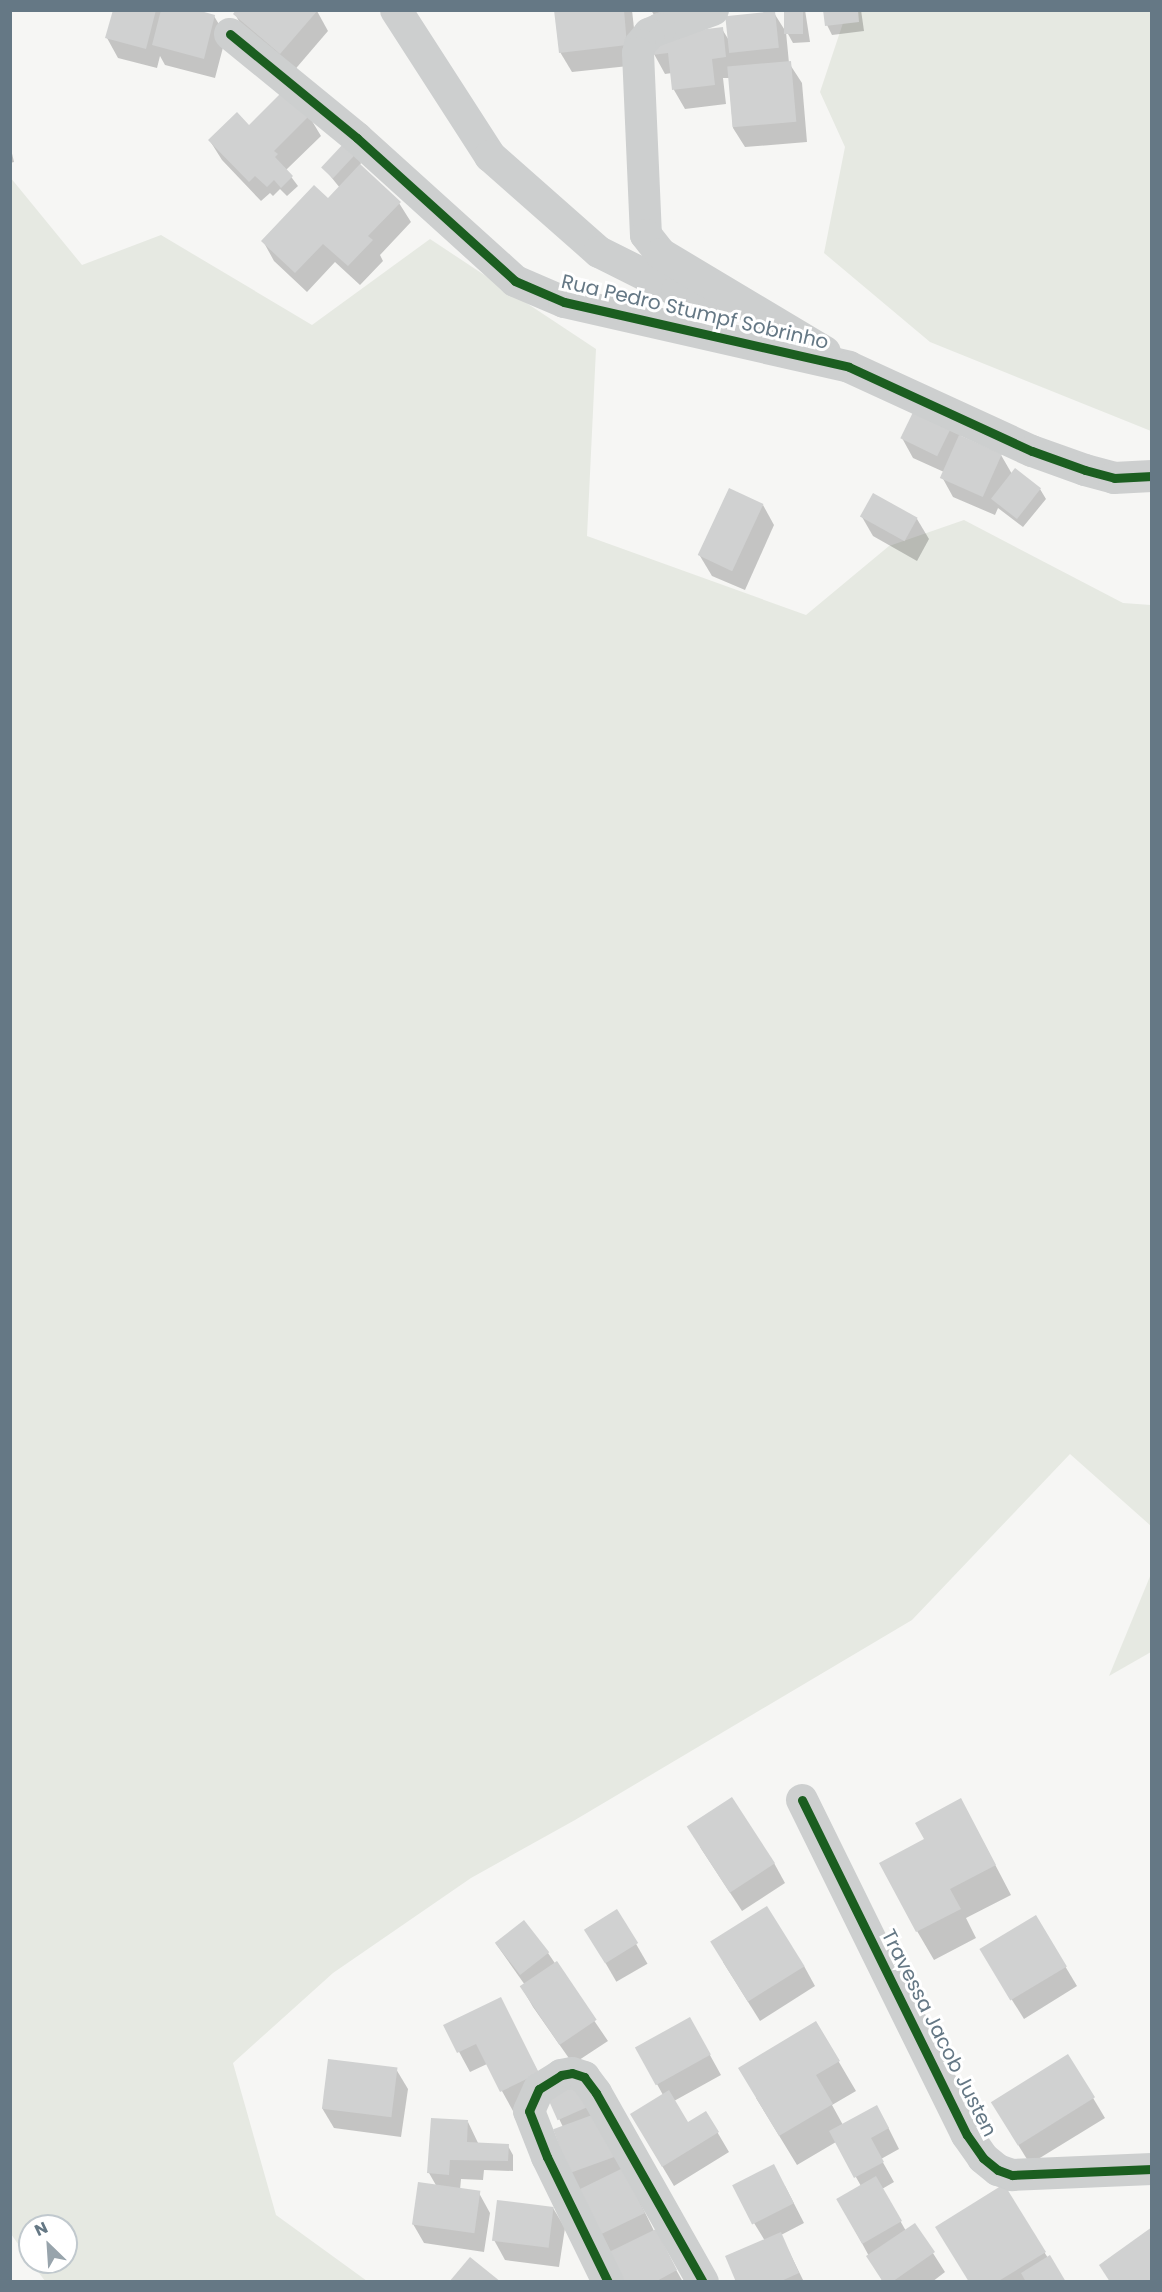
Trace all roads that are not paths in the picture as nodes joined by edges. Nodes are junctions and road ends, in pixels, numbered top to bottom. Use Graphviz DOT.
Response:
graph roads {
  1 [pos="396,10"];
  2 [pos="705,11"];
  3 [pos="230,34"];
  4 [pos="756,310"];
  5 [pos="849,367"];
  6 [pos="1152,476"];
  7 [pos="802,1800"];
  8 [pos="1152,2169"];
  9 [pos="608,2282"];
  10 [pos="703,2282"];
  1 -- 4 [label="street"];
  2 -- 4 [label="street"];
  3 -- 5 [label="street, Rua Pedro Stumpf Sobrinho"];
  4 -- 5 [label="street"];
  5 -- 6 [label="street, Rua Pedro Stumpf Sobrinho"];
  7 -- 8 [label="street, Travessa Jacob Justen"];
  9 -- 10 [label="street"];
}
